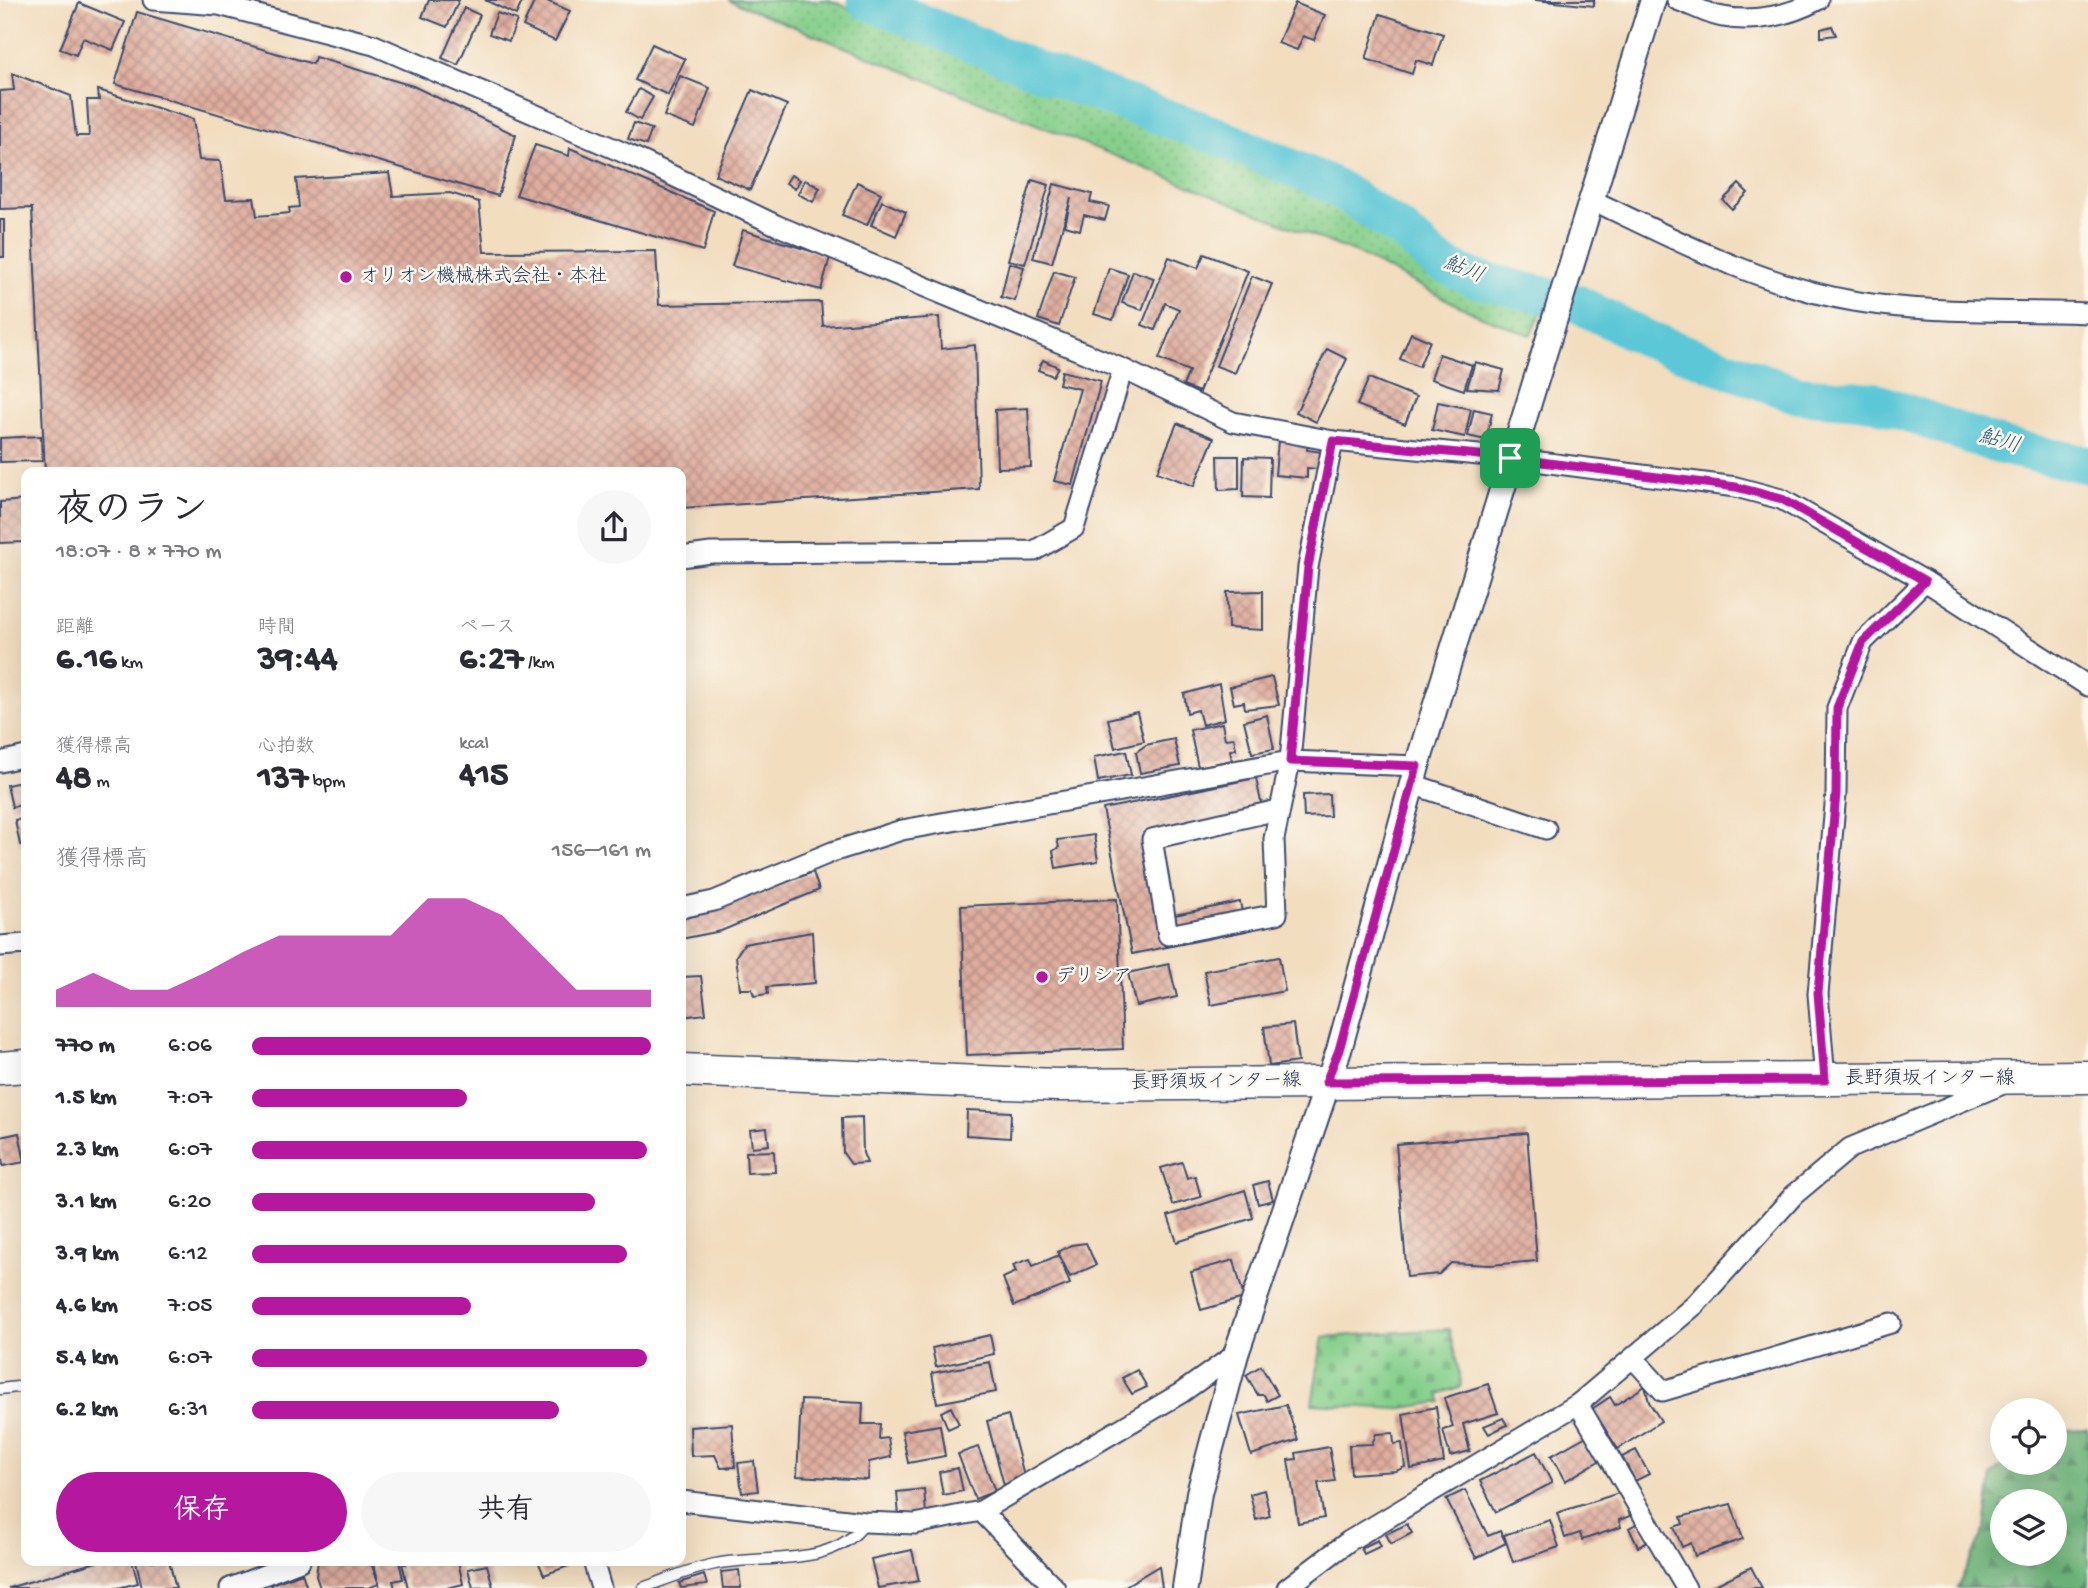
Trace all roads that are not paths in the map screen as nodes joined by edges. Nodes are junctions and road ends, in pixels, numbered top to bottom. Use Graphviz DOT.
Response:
graph roads {
  1 [pos="153,0"];
  2 [pos="1653,0"];
  3 [pos="1677,0"];
  4 [pos="1818,0"];
  5 [pos="1588,206"];
  6 [pos="2088,313"];
  7 [pos="1123,369"];
  8 [pos="1333,441"];
  9 [pos="1510,458"];
  10 [pos="686,556"];
  11 [pos="1925,581"];
  12 [pos="2088,686"];
  13 [pos="21,757"];
  14 [pos="1290,761"];
  15 [pos="0,762"];
  16 [pos="1415,775"];
  17 [pos="1278,810"];
  18 [pos="1546,829"];
  19 [pos="686,907"];
  20 [pos="21,944"];
  21 [pos="0,946"];
  22 [pos="21,1066"];
  23 [pos="0,1068"];
  24 [pos="686,1070"];
  25 [pos="2088,1077"];
  26 [pos="2018,1078"];
  27 [pos="1825,1080"];
  28 [pos="1326,1082"];
  29 [pos="1891,1324"];
  30 [pos="1236,1354"];
  31 [pos="1634,1359"];
  32 [pos="21,1387"];
  33 [pos="0,1389"];
  34 [pos="1578,1404"];
  35 [pos="686,1502"];
  36 [pos="981,1511"];
  37 [pos="865,1522"];
  38 [pos="287,1566"];
  39 [pos="594,1566"];
  40 [pos="230,1588"];
  41 [pos="601,1588"];
  42 [pos="643,1588"];
  43 [pos="1055,1588"];
  44 [pos="1185,1588"];
  45 [pos="1287,1588"];
  46 [pos="1686,1588"];
  1 -- 7 [label="street"];
  2 -- 5 [label="street"];
  3 -- 4 [label="street"];
  5 -- 6 [label="street"];
  5 -- 9 [label="street"];
  7 -- 8 [label="street"];
  7 -- 10 [label="street"];
  8 -- 9 [label="street"];
  8 -- 14 [label="street"];
  9 -- 11 [label="street"];
  9 -- 16 [label="street"];
  11 -- 12 [label="street"];
  11 -- 27 [label="street"];
  13 -- 15 [label="street"];
  14 -- 16 [label="street"];
  14 -- 17 [label="street"];
  14 -- 19 [label="street"];
  16 -- 18 [label="street"];
  16 -- 28 [label="street"];
  17 -- 17 [label="street"];
  20 -- 21 [label="street"];
  22 -- 23 [label="main road"];
  24 -- 28 [label="main road, 長野須坂インター線"];
  25 -- 26 [label="main road, 長野須坂インター線"];
  26 -- 27 [label="main road, 長野須坂インター線"];
  26 -- 31 [label="street"];
  27 -- 28 [label="main road, 長野須坂インター線"];
  28 -- 30 [label="street"];
  29 -- 31 [label="street"];
  30 -- 36 [label="street"];
  30 -- 44 [label="street"];
  31 -- 34 [label="street"];
  32 -- 33 [label="lane"];
  34 -- 45 [label="street"];
  34 -- 46 [label="street"];
  35 -- 37 [label="street"];
  36 -- 37 [label="street"];
  36 -- 43 [label="street"];
  37 -- 42 [label="lane"];
  38 -- 40 [label="street"];
  39 -- 41 [label="street"];
}
